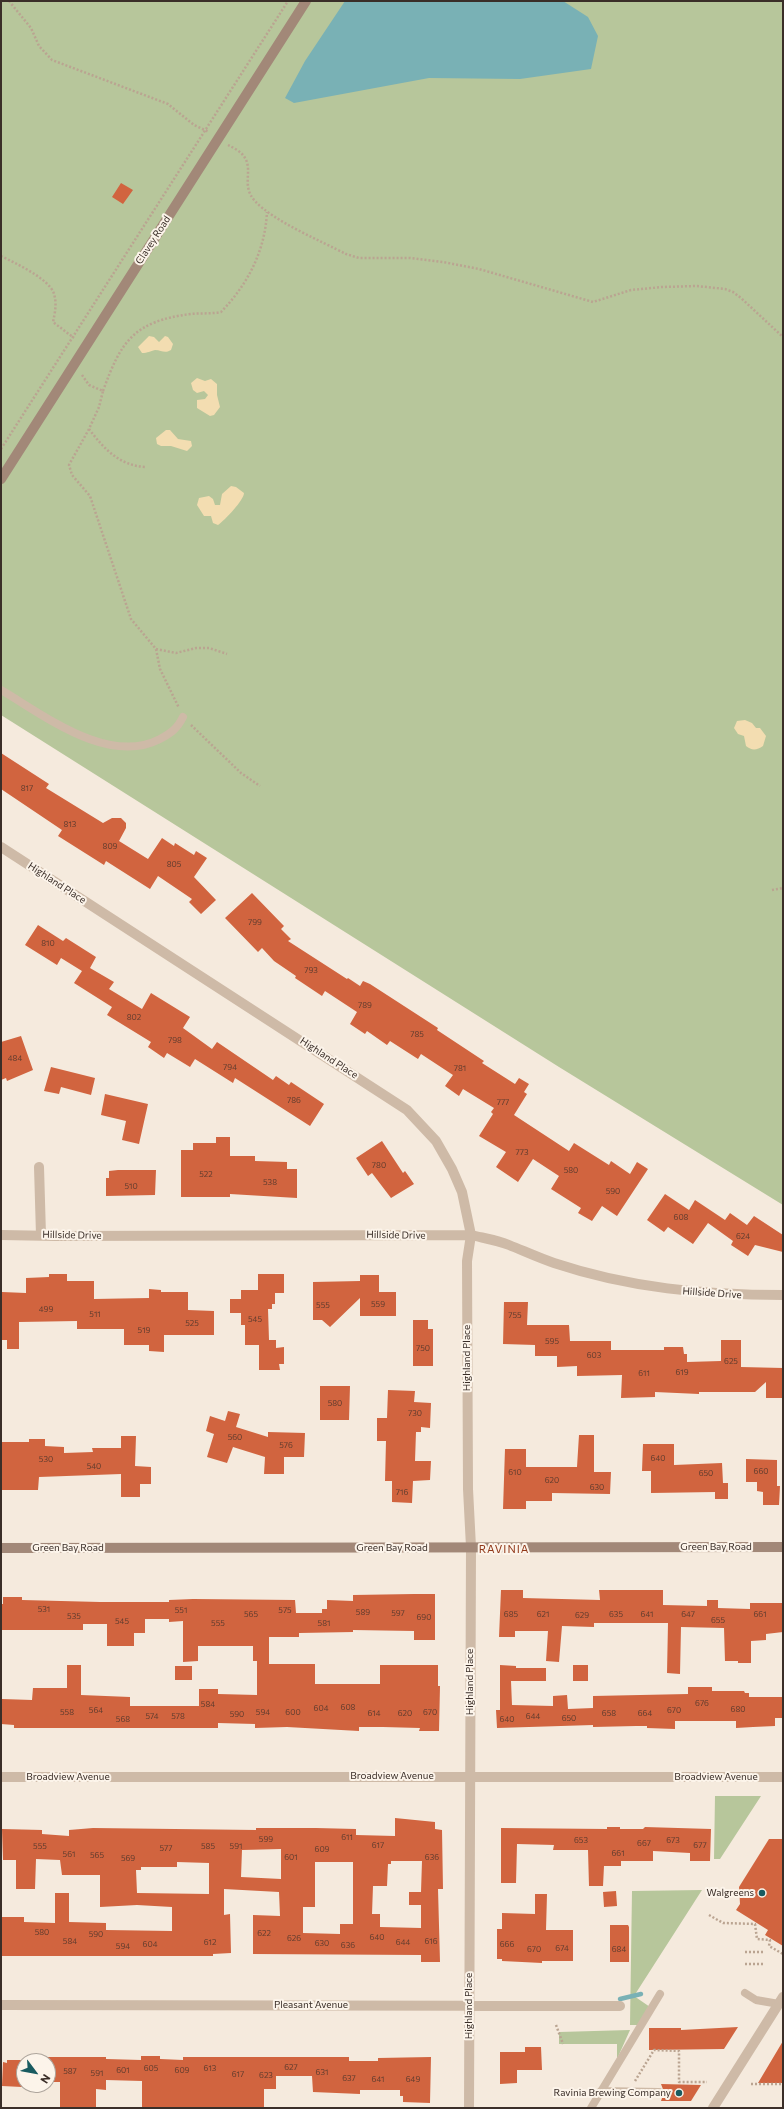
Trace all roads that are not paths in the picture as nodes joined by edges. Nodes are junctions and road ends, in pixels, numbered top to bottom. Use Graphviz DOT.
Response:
graph roads {
  1 [pos="306,1"];
  2 [pos="1,479"];
  3 [pos="1,690"];
  4 [pos="183,717"];
  5 [pos="1,847"];
  6 [pos="39,1167"];
  7 [pos="1,1235"];
  8 [pos="41,1235"];
  9 [pos="471,1235"];
  10 [pos="783,1295"];
  11 [pos="1,1548"];
  12 [pos="471,1548"];
  13 [pos="783,1548"];
  14 [pos="470,1776"];
  15 [pos="1,1777"];
  16 [pos="783,1777"];
  17 [pos="745,1992"];
  18 [pos="660,1994"];
  19 [pos="782,2002"];
  20 [pos="469,2005"];
  21 [pos="1,2006"];
  22 [pos="620,2006"];
  23 [pos="601,2091"];
  24 [pos="659,2092"];
  25 [pos="469,2108"];
  26 [pos="591,2108"];
  27 [pos="713,2108"];
  1 -- 2 [label="main road, Clavey Road"];
  3 -- 4 [label="lane"];
  5 -- 9 [label="street, Highland Place"];
  6 -- 8 [label="street"];
  7 -- 8 [label="street, Hillside Drive"];
  8 -- 9 [label="street, Hillside Drive"];
  9 -- 10 [label="street, Hillside Drive"];
  9 -- 12 [label="street, Highland Place"];
  11 -- 12 [label="main road, Green Bay Road"];
  12 -- 13 [label="main road, Green Bay Road"];
  12 -- 14 [label="street, Highland Place"];
  14 -- 15 [label="street, Broadview Avenue"];
  14 -- 16 [label="street, Broadview Avenue"];
  14 -- 20 [label="street, Highland Place"];
  17 -- 19 [label="lane"];
  18 -- 23 [label="lane"];
  19 -- 27 [label="street"];
  20 -- 21 [label="street, Pleasant Avenue"];
  20 -- 22 [label="street, Pleasant Avenue"];
  20 -- 25 [label="street, Highland Place"];
  23 -- 24 [label="lane"];
  23 -- 26 [label="lane"];
}
